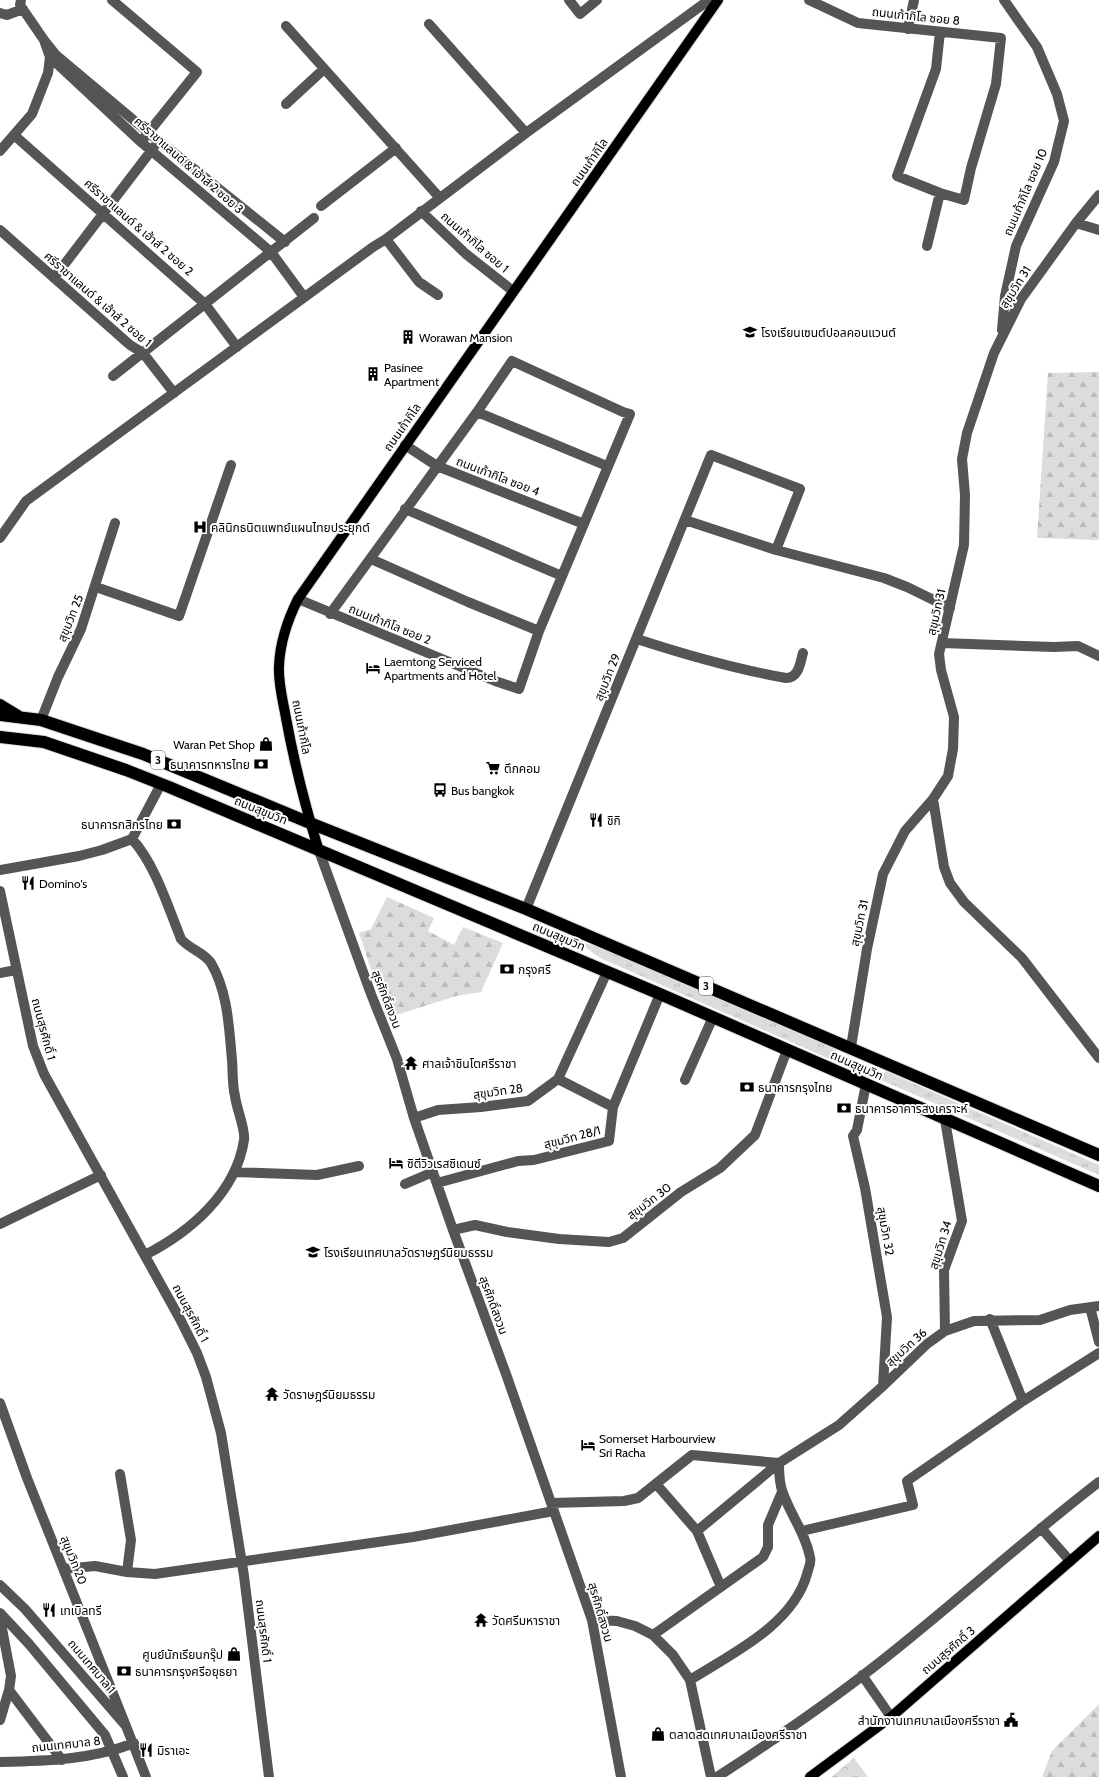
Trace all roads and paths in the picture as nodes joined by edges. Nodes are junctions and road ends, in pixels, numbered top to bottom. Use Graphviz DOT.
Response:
graph roads {
  1 [pos="112,0"];
  2 [pos="569,0"];
  3 [pos="598,0"];
  4 [pos="709,0"];
  5 [pos="718,0"];
  6 [pos="810,0"];
  7 [pos="914,0"];
  8 [pos="1004,0"];
  9 [pos="22,5"];
  10 [pos="0,13"];
  11 [pos="429,24"];
  12 [pos="286,26"];
  13 [pos="908,29"];
  14 [pos="940,32"];
  15 [pos="44,40"];
  16 [pos="50,57"];
  17 [pos="324,69"];
  18 [pos="286,104"];
  19 [pos="148,133"];
  20 [pos="526,133"];
  21 [pos="14,135"];
  22 [pos="158,140"];
  23 [pos="141,142"];
  24 [pos="396,148"];
  25 [pos="0,151"];
  26 [pos="152,152"];
  27 [pos="940,193"];
  28 [pos="1099,195"];
  29 [pos="439,197"];
  30 [pos="321,206"];
  31 [pos="421,211"];
  32 [pos="105,214"];
  33 [pos="314,218"];
  34 [pos="1076,224"];
  35 [pos="0,230"];
  36 [pos="1099,230"];
  37 [pos="386,239"];
  38 [pos="285,242"];
  39 [pos="927,246"];
  40 [pos="271,252"];
  41 [pos="54,278"];
  42 [pos="513,291"];
  43 [pos="438,295"];
  44 [pos="304,297"];
  45 [pos="205,304"];
  46 [pos="1002,337"];
  47 [pos="237,347"];
  48 [pos="142,353"];
  49 [pos="113,376"];
  50 [pos="174,393"];
  51 [pos="477,412"];
  52 [pos="405,445"];
  53 [pos="231,465"];
  54 [pos="437,466"];
  55 [pos="607,466"];
  56 [pos="405,509"];
  57 [pos="685,520"];
  58 [pos="115,523"];
  59 [pos="584,524"];
  60 [pos="0,538"];
  61 [pos="776,550"];
  62 [pos="371,559"];
  63 [pos="562,576"];
  64 [pos="96,587"];
  65 [pos="298,599"];
  66 [pos="950,608"];
  67 [pos="330,614"];
  68 [pos="539,631"];
  69 [pos="637,639"];
  70 [pos="942,643"];
  71 [pos="803,653"];
  72 [pos="1099,656"];
  73 [pos="0,705"];
  74 [pos="0,715"];
  75 [pos="19,717"];
  76 [pos="41,720"];
  77 [pos="0,737"];
  78 [pos="161,784"];
  79 [pos="934,799"];
  80 [pos="310,823"];
  81 [pos="132,839"];
  82 [pos="318,848"];
  83 [pos="0,870"];
  84 [pos="0,890"];
  85 [pos="526,910"];
  86 [pos="16,970"];
  87 [pos="607,972"];
  88 [pos="0,973"];
  89 [pos="660,994"];
  90 [pos="713,1017"];
  91 [pos="851,1047"];
  92 [pos="787,1050"];
  93 [pos="1099,1058"];
  94 [pos="558,1079"];
  95 [pos="685,1080"];
  96 [pos="866,1084"];
  97 [pos="613,1107"];
  98 [pos="414,1118"];
  99 [pos="945,1120"];
  100 [pos="1099,1155"];
  101 [pos="359,1166"];
  102 [pos="234,1172"];
  103 [pos="433,1172"];
  104 [pos="101,1175"];
  105 [pos="437,1183"];
  106 [pos="404,1184"];
  107 [pos="1099,1186"];
  108 [pos="0,1224"];
  109 [pos="453,1230"];
  110 [pos="145,1255"];
  111 [pos="1094,1306"];
  112 [pos="990,1319"];
  113 [pos="944,1331"];
  114 [pos="1099,1342"];
  115 [pos="1099,1353"];
  116 [pos="883,1386"];
  117 [pos="1023,1401"];
  118 [pos="0,1403"];
  119 [pos="779,1463"];
  120 [pos="120,1474"];
  121 [pos="1099,1482"];
  122 [pos="656,1485"];
  123 [pos="782,1492"];
  124 [pos="552,1507"];
  125 [pos="1041,1528"];
  126 [pos="697,1531"];
  127 [pos="802,1531"];
  128 [pos="1099,1536"];
  129 [pos="1070,1561"];
  130 [pos="242,1563"];
  131 [pos="64,1569"];
  132 [pos="127,1572"];
  133 [pos="0,1585"];
  134 [pos="721,1587"];
  135 [pos="0,1613"];
  136 [pos="0,1618"];
  137 [pos="592,1620"];
  138 [pos="653,1635"];
  139 [pos="862,1675"];
  140 [pos="690,1680"];
  141 [pos="9,1690"];
  142 [pos="891,1717"];
  143 [pos="0,1720"];
  144 [pos="126,1726"];
  145 [pos="134,1743"];
  146 [pos="113,1752"];
  147 [pos="62,1760"];
  148 [pos="0,1762"];
  149 [pos="124,1777"];
  150 [pos="146,1777"];
  151 [pos="269,1777"];
  152 [pos="621,1777"];
  153 [pos="711,1777"];
  154 [pos="717,1777"];
  155 [pos="810,1777"];
  1 -- 19 [label="street"];
  2 -- 3 [label="street"];
  4 -- 20 [label="street"];
  5 -- 42 [label="main road, ถนนเก้ากิโล"];
  6 -- 13 [label="street, ถนนเก้ากิโล ซอย 8"];
  7 -- 13 [label="street"];
  8 -- 46 [label="street, ถนนเก้ากิโล ซอย 10"];
  9 -- 10 [label="street"];
  9 -- 15 [label="street"];
  11 -- 20 [label="street"];
  12 -- 17 [label="street"];
  13 -- 14 [label="street, ถนนเก้ากิโล ซอย 8"];
  14 -- 27 [label="street"];
  14 -- 27 [label="street, ถนนเก้ากิโล ซอย 8"];
  15 -- 16 [label="street"];
  15 -- 19 [label="street, ศรีราชาแลนด์ & เฮ้าส์ 2 ซอย 3"];
  16 -- 21 [label="street"];
  16 -- 23 [label="street, ศรีราชาแลนด์ & เฮ้าส์ 2 ซอย 3"];
  17 -- 18 [label="street"];
  17 -- 24 [label="street"];
  19 -- 22 [label="street, ศรีราชาแลนด์ & เฮ้าส์ 2 ซอย 3"];
  19 -- 23 [label="street"];
  20 -- 29 [label="street"];
  21 -- 25 [label="street"];
  21 -- 32 [label="street, ศรีราชาแลนด์ & เฮ้าส์ 2 ซอย 2"];
  22 -- 26 [label="street"];
  22 -- 38 [label="street, ศรีราชาแลนด์ & เฮ้าส์ 2 ซอย 3"];
  23 -- 26 [label="street, ศรีราชาแลนด์ & เฮ้าส์ 2 ซอย 3"];
  24 -- 29 [label="street"];
  24 -- 30 [label="street"];
  26 -- 32 [label="street"];
  26 -- 40 [label="street, ศรีราชาแลนด์ & เฮ้าส์ 2 ซอย 3"];
  27 -- 39 [label="street"];
  28 -- 34 [label="street, สุขุมวิท 31"];
  29 -- 31 [label="street"];
  31 -- 37 [label="street"];
  31 -- 42 [label="street, ถนนเก้ากิโล ซอย 1"];
  32 -- 41 [label="street"];
  32 -- 45 [label="street, ศรีราชาแลนด์ & เฮ้าส์ 2 ซอย 2"];
  33 -- 38 [label="street"];
  34 -- 36 [label="street"];
  34 -- 46 [label="street, สุขุมวิท 31"];
  35 -- 41 [label="street, ศรีราชาแลนด์ & เฮ้าส์ 2 ซอย 1"];
  37 -- 43 [label="street"];
  37 -- 44 [label="street"];
  38 -- 40 [label="street"];
  40 -- 44 [label="street, ศรีราชาแลนด์ & เฮ้าส์ 2 ซอย 3"];
  40 -- 45 [label="street"];
  41 -- 48 [label="street, ศรีราชาแลนด์ & เฮ้าส์ 2 ซอย 1"];
  42 -- 52 [label="main road, ถนนเก้ากิโล"];
  44 -- 47 [label="street"];
  45 -- 47 [label="street, ศรีราชาแลนด์ & เฮ้าส์ 2 ซอย 2"];
  45 -- 48 [label="street"];
  46 -- 66 [label="street, สุขุมวิท 31"];
  47 -- 50 [label="street"];
  48 -- 49 [label="street"];
  48 -- 50 [label="street, ศรีราชาแลนด์ & เฮ้าส์ 2 ซอย 1"];
  50 -- 60 [label="street"];
  51 -- 54 [label="street"];
  51 -- 55 [label="street"];
  51 -- 55 [label="street"];
  52 -- 54 [label="street, ถนนเก้ากิโล ซอย 4"];
  52 -- 65 [label="main road, ถนนเก้ากิโล"];
  53 -- 64 [label="street"];
  54 -- 56 [label="street"];
  54 -- 59 [label="street, ถนนเก้ากิโล ซอย 4"];
  55 -- 59 [label="street"];
  56 -- 62 [label="street"];
  56 -- 63 [label="street"];
  57 -- 61 [label="street"];
  57 -- 61 [label="street, สุขุมวิท 29"];
  57 -- 69 [label="street, สุขุมวิท 29"];
  58 -- 64 [label="street, สุขุมวิท 25"];
  59 -- 63 [label="street"];
  61 -- 66 [label="street"];
  62 -- 67 [label="street"];
  62 -- 68 [label="street"];
  63 -- 68 [label="street"];
  64 -- 76 [label="street, สุขุมวิท 25"];
  65 -- 67 [label="street, ถนนเก้ากิโล ซอย 2"];
  65 -- 80 [label="main road, ถนนเก้ากิโล"];
  66 -- 70 [label="street, สุขุมวิท 31"];
  67 -- 68 [label="street, ถนนเก้ากิโล ซอย 2"];
  69 -- 71 [label="street"];
  69 -- 85 [label="street, สุขุมวิท 29"];
  70 -- 72 [label="street"];
  70 -- 79 [label="street, สุขุมวิท 31"];
  73 -- 75 [label="highway"];
  74 -- 75 [label="highway, ถนนสุขุมวิท / 3"];
  75 -- 76 [label="highway, ถนนสุขุมวิท / 3"];
  76 -- 80 [label="highway, ถนนสุขุมวิท / 3"];
  77 -- 78 [label="highway, ถนนสุขุมวิท / 3"];
  78 -- 81 [label="street"];
  78 -- 82 [label="highway, ถนนสุขุมวิท / 3"];
  79 -- 91 [label="street, สุขุมวิท 31"];
  79 -- 93 [label="street"];
  80 -- 82 [label="main road, ถนนเก้ากิโล"];
  80 -- 85 [label="highway, ถนนสุขุมวิท / 3"];
  81 -- 83 [label="street"];
  81 -- 102 [label="street"];
  82 -- 87 [label="highway, ถนนสุขุมวิท / 3"];
  82 -- 98 [label="street, สุรศักดิ์สงวน"];
  84 -- 86 [label="street, ถนนสุรศักดิ์ 1"];
  85 -- 91 [label="highway, ถนนสุขุมวิท / 3"];
  86 -- 88 [label="street"];
  86 -- 104 [label="street, ถนนสุรศักดิ์ 1"];
  87 -- 89 [label="highway, ถนนสุขุมวิท / 3"];
  87 -- 94 [label="street, สุขุมวิท 28"];
  89 -- 90 [label="highway, ถนนสุขุมวิท / 3"];
  89 -- 97 [label="street, สุขุมวิท 28/1"];
  90 -- 92 [label="highway, ถนนสุขุมวิท / 3"];
  90 -- 95 [label="street"];
  91 -- 100 [label="highway, ถนนสุขุมวิท / 3"];
  92 -- 96 [label="highway, ถนนสุขุมวิท / 3"];
  92 -- 109 [label="street, สุขุมวิท 30"];
  94 -- 97 [label="street"];
  94 -- 98 [label="street, สุขุมวิท 28"];
  96 -- 99 [label="highway, ถนนสุขุมวิท / 3"];
  96 -- 116 [label="street, สุขุมวิท 32"];
  97 -- 105 [label="street, สุขุมวิท 28/1"];
  98 -- 103 [label="street, สุรศักดิ์สงวน"];
  99 -- 107 [label="highway, ถนนสุขุมวิท / 3"];
  99 -- 113 [label="street, สุขุมวิท 34"];
  101 -- 102 [label="street"];
  102 -- 110 [label="street"];
  103 -- 105 [label="street, สุรศักดิ์สงวน"];
  103 -- 106 [label="street"];
  104 -- 108 [label="street"];
  104 -- 110 [label="street, ถนนสุรศักดิ์ 1"];
  105 -- 109 [label="street, สุรศักดิ์สงวน"];
  109 -- 124 [label="street, สุรศักดิ์สงวน"];
  110 -- 130 [label="street, ถนนสุรศักดิ์ 1"];
  111 -- 112 [label="street, สุขุมวิท 36"];
  111 -- 114 [label="street"];
  112 -- 113 [label="street, สุขุมวิท 36"];
  112 -- 117 [label="street"];
  113 -- 116 [label="street, สุขุมวิท 36"];
  115 -- 117 [label="street"];
  116 -- 119 [label="street, สุขุมวิท 36"];
  117 -- 127 [label="street"];
  118 -- 131 [label="street, สุขุมวิท 20"];
  119 -- 122 [label="street"];
  119 -- 123 [label="street"];
  119 -- 126 [label="street, สุขุมวิท 36"];
  120 -- 132 [label="street"];
  121 -- 125 [label="street"];
  122 -- 124 [label="street"];
  122 -- 126 [label="street"];
  123 -- 127 [label="street"];
  123 -- 134 [label="street"];
  124 -- 130 [label="street"];
  124 -- 137 [label="street, สุรศักดิ์สงวน"];
  125 -- 129 [label="street"];
  125 -- 139 [label="street"];
  126 -- 134 [label="street"];
  127 -- 140 [label="street"];
  128 -- 129 [label="main road, ถนนสุรศักดิ์ 3"];
  129 -- 142 [label="main road, ถนนสุรศักดิ์ 3"];
  130 -- 132 [label="street"];
  130 -- 151 [label="street, ถนนสุรศักดิ์ 1"];
  131 -- 132 [label="street"];
  131 -- 144 [label="street, สุขุมวิท 20"];
  133 -- 144 [label="street, ถนนเทศบาล 1"];
  134 -- 138 [label="street"];
  135 -- 146 [label="street"];
  136 -- 141 [label="street"];
  137 -- 138 [label="street"];
  137 -- 152 [label="street, สุรศักดิ์สงวน"];
  138 -- 140 [label="street"];
  139 -- 142 [label="street"];
  139 -- 154 [label="street"];
  140 -- 153 [label="street"];
  141 -- 143 [label="street"];
  141 -- 147 [label="street"];
  142 -- 155 [label="main road, ถนนสุรศักดิ์ 3"];
  144 -- 145 [label="street, ถนนเทศบาล 1"];
  145 -- 146 [label="street, ถนนเทศบาล 8"];
  145 -- 150 [label="street, ถนนเทศบาล 1"];
  146 -- 147 [label="street, ถนนเทศบาล 8"];
  146 -- 149 [label="street"];
  147 -- 148 [label="street, ถนนเทศบาล 8"];
}
